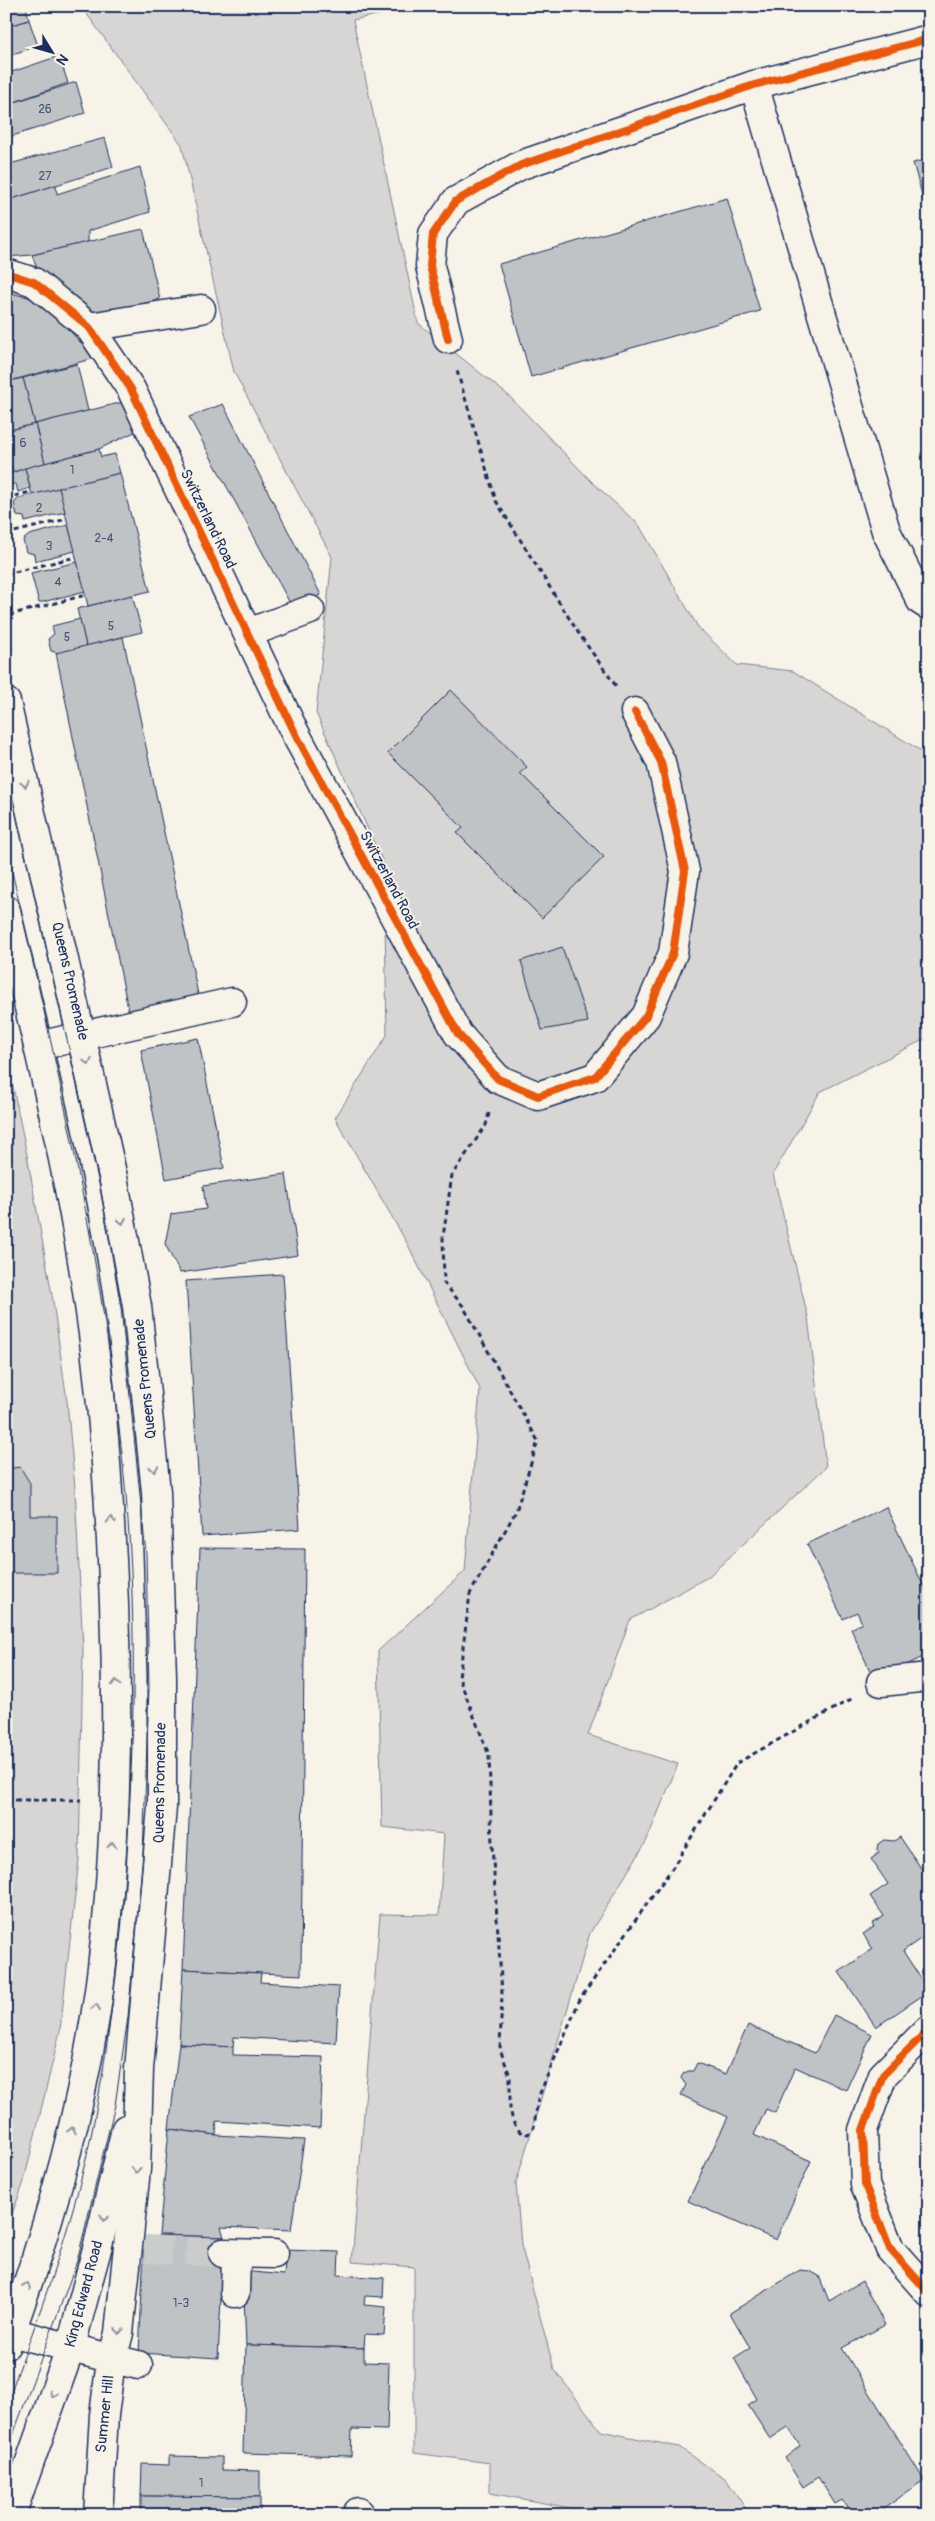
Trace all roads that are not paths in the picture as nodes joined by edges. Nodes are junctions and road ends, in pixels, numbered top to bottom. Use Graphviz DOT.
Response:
graph roads {
  1 [pos="929,39"];
  2 [pos="754,85"];
  3 [pos="6,273"];
  4 [pos="201,309"];
  5 [pos="89,326"];
  6 [pos="448,339"];
  7 [pos="929,606"];
  8 [pos="310,610"];
  9 [pos="248,633"];
  10 [pos="6,702"];
  11 [pos="635,712"];
  12 [pos="6,910"];
  13 [pos="232,1002"];
  14 [pos="82,1035"];
  15 [pos="38,1046"];
  16 [pos="929,1677"];
  17 [pos="882,1682"];
  18 [pos="929,2029"];
  19 [pos="139,2068"];
  20 [pos="274,2254"];
  21 [pos="929,2293"];
  22 [pos="234,2294"];
  23 [pos="9,2339"];
  24 [pos="70,2348"];
  25 [pos="125,2362"];
  26 [pos="11,2515"];
  27 [pos="98,2515"];
  1 -- 2 [label="main road"];
  2 -- 6 [label="main road"];
  2 -- 7 [label="main road"];
  3 -- 5 [label="main road, Switzerland Road"];
  4 -- 5 [label="main road"];
  5 -- 9 [label="main road, Switzerland Road"];
  8 -- 9 [label="main road"];
  9 -- 11 [label="main road, Switzerland Road"];
  10 -- 14 [label="main road, Queens Promenade, one-way"];
  12 -- 15 [label="main road"];
  13 -- 14 [label="main road"];
  14 -- 15 [label="main road"];
  14 -- 19 [label="main road, Queens Promenade, one-way"];
  23 -- 15 [label="main road, one-way"];
  16 -- 17 [label="main road"];
  18 -- 21 [label="main road"];
  19 -- 24 [label="main road, King Edward Road, one-way"];
  19 -- 25 [label="main road, one-way"];
  20 -- 22 [label="main road"];
  23 -- 24 [label="main road, Summer Hill"];
  24 -- 25 [label="main road, Summer Hill"];
  24 -- 26 [label="main road, King Edward Road, one-way"];
  25 -- 27 [label="main road, Summer Hill"];
}
